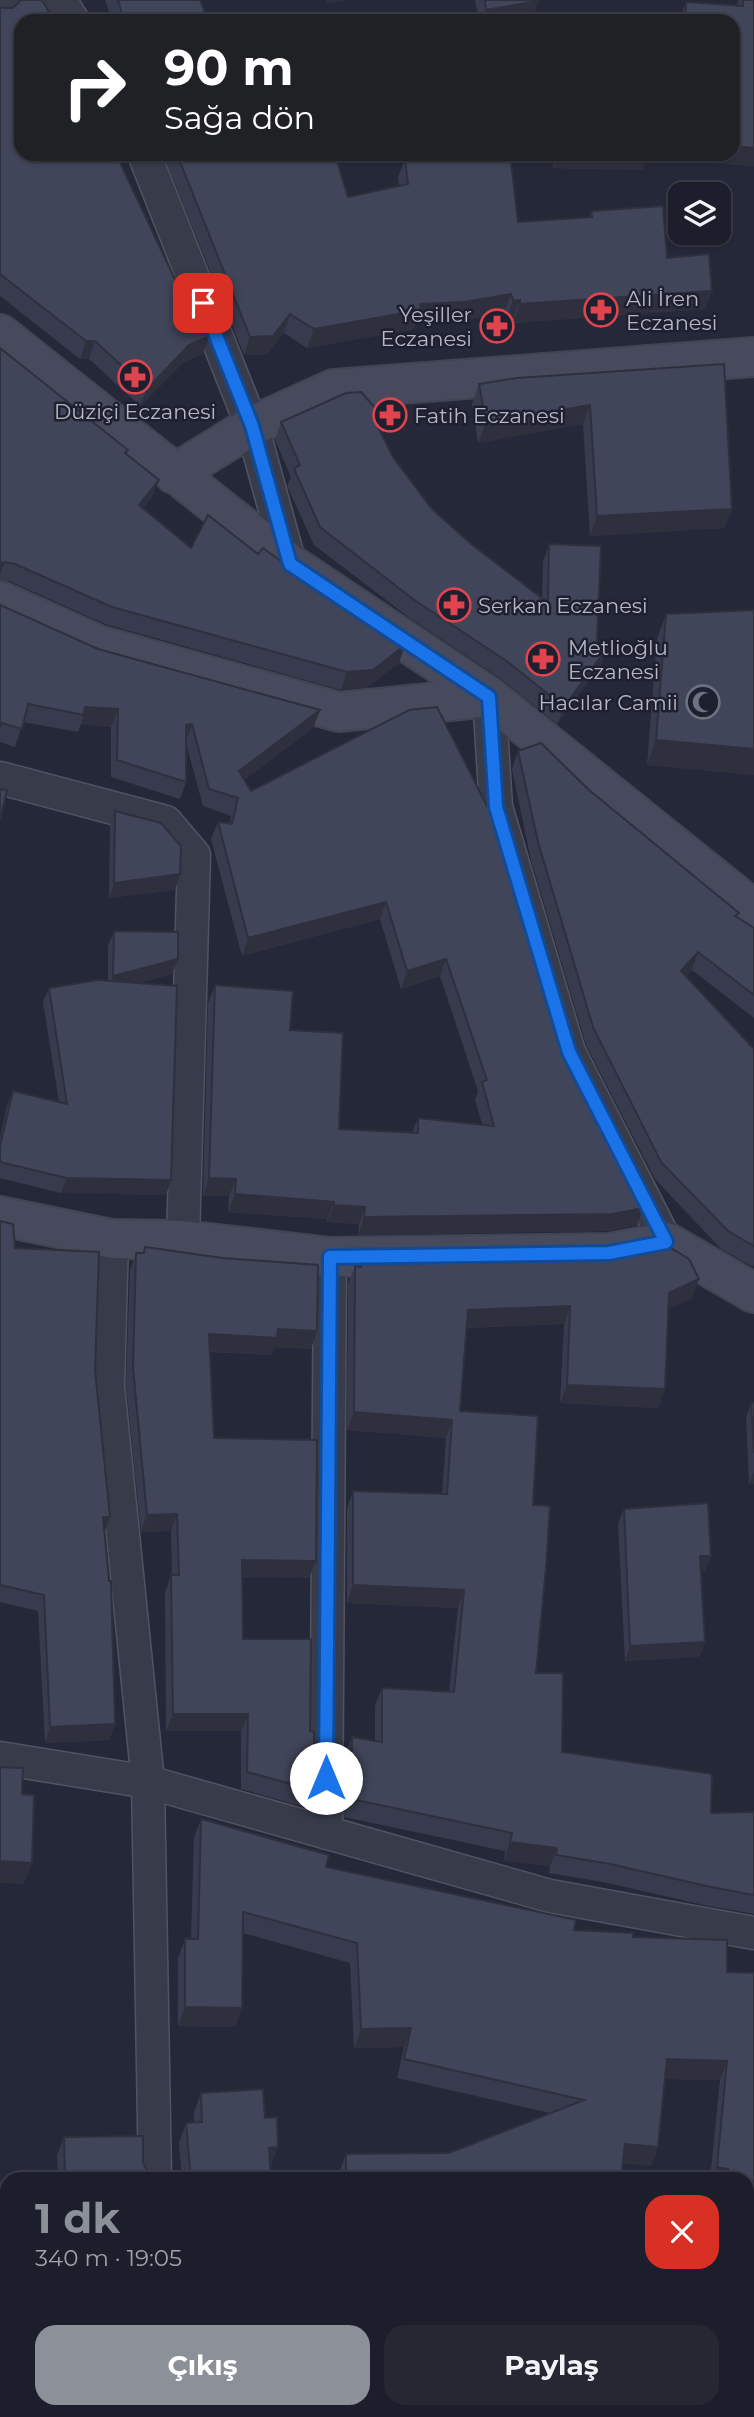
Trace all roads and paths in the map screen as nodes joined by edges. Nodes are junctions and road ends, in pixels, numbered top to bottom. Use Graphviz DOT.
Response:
graph roads {
  1 [pos="7,0"];
  2 [pos="0,8"];
  3 [pos="147,161"];
  4 [pos="0,334"];
  5 [pos="754,357"];
  6 [pos="252,426"];
  7 [pos="174,474"];
  8 [pos="290,564"];
  9 [pos="0,601"];
  10 [pos="489,697"];
  11 [pos="0,778"];
  12 [pos="754,910"];
  13 [pos="0,1216"];
  14 [pos="112,1240"];
  15 [pos="183,1240"];
  16 [pos="666,1242"];
  17 [pos="330,1257"];
  18 [pos="754,1293"];
  19 [pos="0,1758"];
  20 [pos="148,1782"];
  21 [pos="326,1833"];
  22 [pos="754,1934"];
  23 [pos="155,2172"];
  1 -- 2 [label="street"];
  3 -- 6 [label="street"];
  4 -- 7 [label="street"];
  5 -- 6 [label="street"];
  6 -- 7 [label="street"];
  6 -- 8 [label="street"];
  7 -- 8 [label="street"];
  8 -- 10 [label="street"];
  9 -- 10 [label="street"];
  10 -- 12 [label="street"];
  10 -- 16 [label="street"];
  11 -- 15 [label="street"];
  13 -- 14 [label="street"];
  14 -- 15 [label="street"];
  14 -- 20 [label="street"];
  15 -- 17 [label="street"];
  16 -- 17 [label="street"];
  16 -- 18 [label="street"];
  17 -- 21 [label="street"];
  19 -- 20 [label="street"];
  20 -- 21 [label="street"];
  20 -- 23 [label="street"];
  21 -- 22 [label="street"];
}
